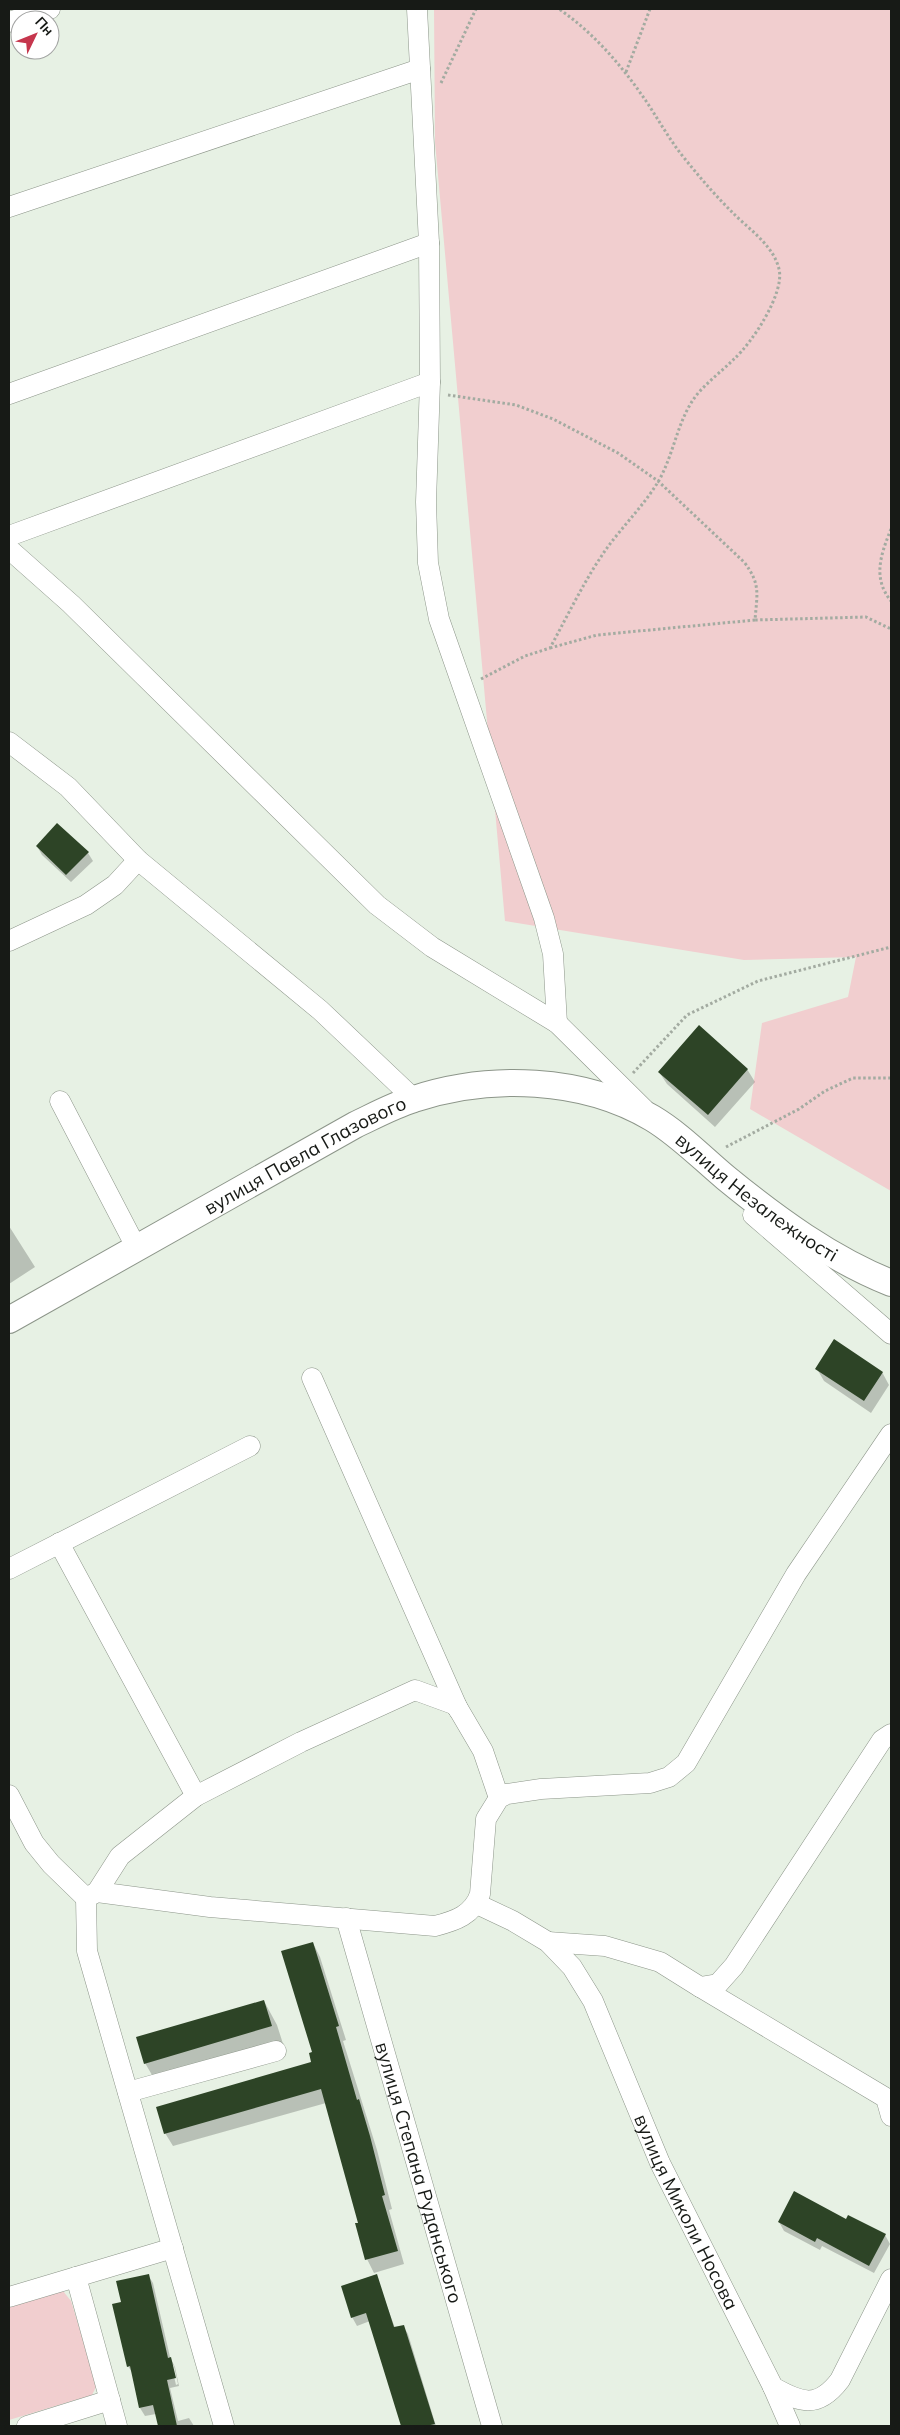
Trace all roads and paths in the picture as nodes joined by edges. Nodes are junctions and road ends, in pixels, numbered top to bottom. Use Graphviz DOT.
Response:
graph roads {
  1 [pos="50,9"];
  2 [pos="417,9"];
  3 [pos="476,9"];
  4 [pos="559,9"];
  5 [pos="650,9"];
  6 [pos="9,22"];
  7 [pos="420,69"];
  8 [pos="626,73"];
  9 [pos="440,87"];
  10 [pos="9,207"];
  11 [pos="428,243"];
  12 [pos="430,388"];
  13 [pos="9,394"];
  14 [pos="658,481"];
  15 [pos="891,529"];
  16 [pos="9,536"];
  17 [pos="9,548"];
  18 [pos="891,601"];
  19 [pos="755,620"];
  20 [pos="891,629"];
  21 [pos="550,648"];
  22 [pos="462,688"];
  23 [pos="9,742"];
  24 [pos="138,860"];
  25 [pos="9,941"];
  26 [pos="891,947"];
  27 [pos="557,1023"];
  28 [pos="891,1078"];
  29 [pos="623,1096"];
  30 [pos="414,1099"];
  31 [pos="60,1100"];
  32 [pos="702,1158"];
  33 [pos="753,1215"];
  34 [pos="136,1246"];
  35 [pos="891,1283"];
  36 [pos="9,1320"];
  37 [pos="891,1334"];
  38 [pos="312,1378"];
  39 [pos="891,1434"];
  40 [pos="250,1446"];
  41 [pos="60,1543"];
  42 [pos="9,1569"];
  43 [pos="458,1709"];
  44 [pos="891,1734"];
  45 [pos="9,1795"];
  46 [pos="196,1796"];
  47 [pos="499,1798"];
  48 [pos="91,1895"];
  49 [pos="477,1904"];
  50 [pos="346,1918"];
  51 [pos="548,1942"];
  52 [pos="700,1987"];
  53 [pos="276,2051"];
  54 [pos="128,2092"];
  55 [pos="891,2116"];
  56 [pos="173,2248"];
  57 [pos="76,2277"];
  58 [pos="891,2279"];
  59 [pos="9,2297"];
  60 [pos="773,2387"];
  61 [pos="110,2400"];
  62 [pos="27,2426"];
  63 [pos="118,2426"];
  64 [pos="224,2426"];
  65 [pos="492,2426"];
  66 [pos="790,2426"];
  1 -- 6 [label="street"];
  2 -- 7 [label="street"];
  3 -- 9 [label="path"];
  4 -- 8 [label="path"];
  5 -- 8 [label="path"];
  7 -- 10 [label="street"];
  7 -- 11 [label="street"];
  8 -- 14 [label="path"];
  11 -- 12 [label="street"];
  11 -- 13 [label="street"];
  12 -- 14 [label="path"];
  12 -- 16 [label="street"];
  12 -- 22 [label="street"];
  14 -- 19 [label="path"];
  14 -- 21 [label="path"];
  15 -- 18 [label="path"];
  17 -- 27 [label="street"];
  19 -- 20 [label="path"];
  19 -- 21 [label="path"];
  21 -- 22 [label="path"];
  22 -- 27 [label="street"];
  23 -- 24 [label="street"];
  24 -- 25 [label="street"];
  24 -- 30 [label="street"];
  26 -- 29 [label="path"];
  27 -- 29 [label="street"];
  28 -- 32 [label="path"];
  29 -- 30 [label="main road, вулиця Павла Глазового"];
  29 -- 32 [label="main road, вулиця Незалежності"];
  30 -- 34 [label="main road, вулиця Павла Глазового"];
  31 -- 34 [label="street"];
  32 -- 35 [label="main road, вулиця Незалежності"];
  33 -- 37 [label="street"];
  34 -- 36 [label="main road, вулиця Павла Глазового"];
  38 -- 43 [label="street"];
  39 -- 47 [label="street"];
  40 -- 41 [label="street"];
  41 -- 42 [label="street"];
  41 -- 46 [label="street"];
  43 -- 46 [label="street"];
  43 -- 47 [label="street"];
  44 -- 52 [label="street"];
  45 -- 48 [label="street"];
  46 -- 48 [label="street"];
  47 -- 49 [label="street"];
  48 -- 50 [label="street"];
  48 -- 54 [label="street"];
  49 -- 50 [label="street"];
  49 -- 51 [label="street, вулиця Миколи Носова"];
  50 -- 65 [label="street, вулиця Степана Руданського"];
  51 -- 52 [label="street"];
  51 -- 60 [label="street, вулиця Миколи Носова"];
  52 -- 55 [label="street"];
  53 -- 54 [label="street"];
  54 -- 56 [label="street"];
  56 -- 57 [label="street"];
  56 -- 64 [label="street"];
  57 -- 59 [label="street"];
  57 -- 61 [label="street"];
  58 -- 60 [label="street"];
  60 -- 66 [label="street, вулиця Миколи Носова"];
  61 -- 62 [label="street"];
  61 -- 63 [label="street"];
}
